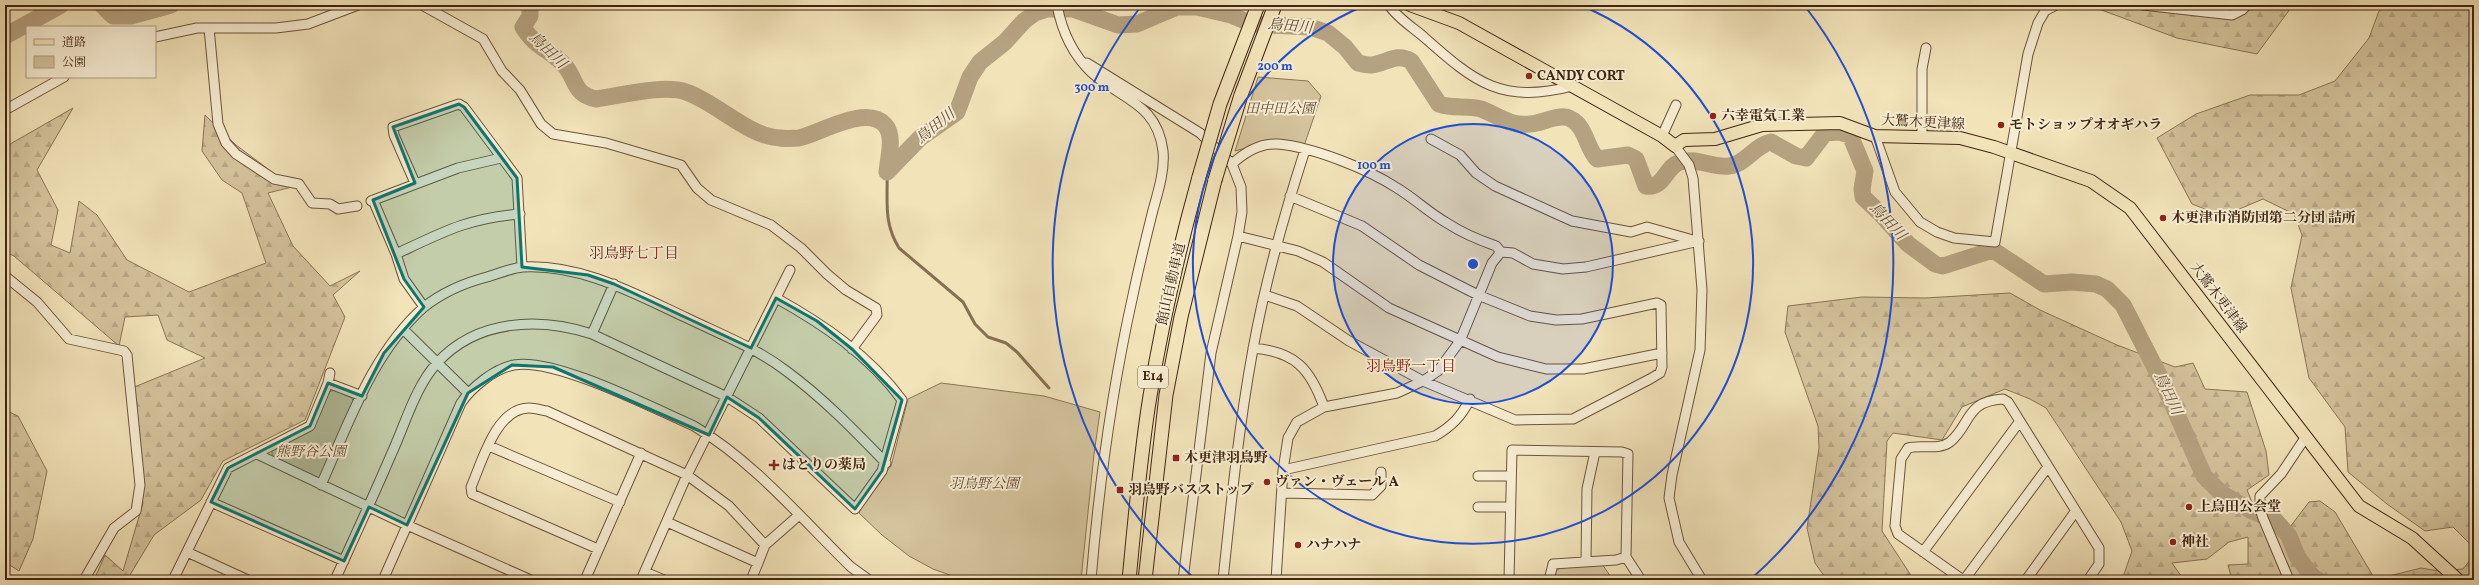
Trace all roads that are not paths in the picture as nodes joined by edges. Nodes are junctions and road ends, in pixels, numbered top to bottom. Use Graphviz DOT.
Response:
graph roads {
  1 [pos="358,5"];
  2 [pos="1057,5"];
  3 [pos="1258,5"];
  4 [pos="1275,5"];
  5 [pos="1389,5"];
  6 [pos="1410,5"];
  7 [pos="2056,5"];
  8 [pos="2142,5"];
  9 [pos="2246,5"];
  10 [pos="424,6"];
  11 [pos="209,28"];
  12 [pos="156,38"];
  13 [pos="1926,48"];
  14 [pos="1079,58"];
  15 [pos="62,78"];
  16 [pos="1573,86"];
  17 [pos="1676,105"];
  18 [pos="5,110"];
  19 [pos="1662,136"];
  20 [pos="1875,136"];
  21 [pos="1922,137"];
  22 [pos="1431,139"];
  23 [pos="1675,146"];
  24 [pos="1306,150"];
  25 [pos="2012,153"];
  26 [pos="501,158"];
  27 [pos="1232,164"];
  28 [pos="415,183"];
  29 [pos="1290,196"];
  30 [pos="357,206"];
  31 [pos="520,214"];
  32 [pos="1238,236"];
  33 [pos="1699,241"];
  34 [pos="1278,245"];
  35 [pos="1501,252"];
  36 [pos="396,254"];
  37 [pos="522,267"];
  38 [pos="790,270"];
  39 [pos="5,276"];
  40 [pos="614,284"];
  41 [pos="1265,295"];
  42 [pos="1478,295"];
  43 [pos="776,298"];
  44 [pos="424,307"];
  45 [pos="403,328"];
  46 [pos="592,334"];
  47 [pos="1460,341"];
  48 [pos="751,348"];
  49 [pos="852,348"];
  50 [pos="1253,348"];
  51 [pos="1662,353"];
  52 [pos="437,363"];
  53 [pos="330,373"];
  54 [pos="1424,381"];
  55 [pos="328,383"];
  56 [pos="468,393"];
  57 [pos="362,396"];
  58 [pos="727,397"];
  59 [pos="1470,399"];
  60 [pos="1324,407"];
  61 [pos="2020,421"];
  62 [pos="709,435"];
  63 [pos="2305,438"];
  64 [pos="489,446"];
  65 [pos="1595,452"];
  66 [pos="641,453"];
  67 [pos="257,454"];
  68 [pos="886,463"];
  69 [pos="2048,468"];
  70 [pos="1284,470"];
  71 [pos="1381,472"];
  72 [pos="687,475"];
  73 [pos="1478,476"];
  74 [pos="1511,476"];
  75 [pos="321,485"];
  76 [pos="1282,493"];
  77 [pos="211,502"];
  78 [pos="620,502"];
  79 [pos="369,507"];
  80 [pos="1478,507"];
  81 [pos="1510,507"];
  82 [pos="2075,512"];
  83 [pos="798,516"];
  84 [pos="667,522"];
  85 [pos="407,525"];
  86 [pos="765,544"];
  87 [pos="598,550"];
  88 [pos="187,552"];
  89 [pos="1923,552"];
  90 [pos="1626,557"];
  91 [pos="344,561"];
  92 [pos="1586,562"];
  93 [pos="758,563"];
  94 [pos="643,576"];
  95 [pos="84,580"];
  96 [pos="173,580"];
  97 [pos="248,580"];
  98 [pos="335,580"];
  99 [pos="383,580"];
  100 [pos="531,580"];
  101 [pos="585,580"];
  102 [pos="664,580"];
  103 [pos="751,580"];
  104 [pos="869,580"];
  105 [pos="1092,580"];
  106 [pos="1129,580"];
  107 [pos="1145,580"];
  108 [pos="1183,580"];
  109 [pos="1223,580"];
  110 [pos="1276,580"];
  111 [pos="1509,580"];
  112 [pos="1549,580"];
  113 [pos="1641,580"];
  114 [pos="1702,580"];
  115 [pos="1964,580"];
  116 [pos="2026,580"];
  117 [pos="2088,580"];
  118 [pos="2289,580"];
  119 [pos="2458,580"];
  1 -- 11 [label="street"];
  2 -- 14 [label="street"];
  3 -- 106 [label="highway, 館山自動車道 / E14, bridge"];
  4 -- 107 [label="highway, 館山自動車道 / E14, bridge"];
  5 -- 16 [label="street"];
  6 -- 16 [label="main road"];
  7 -- 25 [label="street"];
  8 -- 9 [label="street"];
  10 -- 49 [label="street"];
  11 -- 12 [label="street"];
  11 -- 30 [label="street"];
  13 -- 21 [label="street"];
  14 -- 27 [label="street"];
  14 -- 105 [label="street"];
  15 -- 18 [label="street"];
  16 -- 19 [label="main road"];
  17 -- 19 [label="street"];
  19 -- 23 [label="main road"];
  20 -- 21 [label="main road, 大鷲木更津線"];
  20 -- 23 [label="main road, 大鷲木更津線"];
  20 -- 25 [label="street"];
  21 -- 25 [label="main road, 大鷲木更津線"];
  22 -- 33 [label="street"];
  23 -- 33 [label="street"];
  24 -- 27 [label="street"];
  24 -- 29 [label="street"];
  24 -- 35 [label="street"];
  25 -- 63 [label="main road, 大鷲木更津線"];
  26 -- 28 [label="street"];
  26 -- 28 [label="street"];
  26 -- 31 [label="street"];
  27 -- 32 [label="street"];
  28 -- 36 [label="street"];
  29 -- 34 [label="street"];
  29 -- 42 [label="street"];
  31 -- 36 [label="street"];
  31 -- 37 [label="street"];
  32 -- 34 [label="street"];
  32 -- 108 [label="street"];
  33 -- 35 [label="street"];
  33 -- 114 [label="street"];
  34 -- 41 [label="street"];
  34 -- 47 [label="street"];
  35 -- 42 [label="street"];
  36 -- 44 [label="street"];
  37 -- 40 [label="street"];
  37 -- 44 [label="street"];
  38 -- 43 [label="street"];
  39 -- 95 [label="street"];
  40 -- 46 [label="street"];
  40 -- 48 [label="street"];
  41 -- 50 [label="street"];
  41 -- 54 [label="street"];
  42 -- 47 [label="street"];
  42 -- 51 [label="street"];
  43 -- 48 [label="street"];
  43 -- 49 [label="street"];
  44 -- 45 [label="street"];
  45 -- 52 [label="street"];
  45 -- 57 [label="street"];
  46 -- 52 [label="street"];
  46 -- 58 [label="street"];
  47 -- 51 [label="street"];
  47 -- 54 [label="street"];
  48 -- 58 [label="street"];
  48 -- 68 [label="street"];
  49 -- 68 [label="street"];
  50 -- 60 [label="street"];
  50 -- 109 [label="street"];
  51 -- 59 [label="street"];
  52 -- 56 [label="street"];
  52 -- 79 [label="street"];
  53 -- 55 [label="street"];
  54 -- 59 [label="street"];
  54 -- 60 [label="street"];
  55 -- 57 [label="street"];
  55 -- 67 [label="street"];
  56 -- 62 [label="street"];
  56 -- 85 [label="street"];
  57 -- 75 [label="street"];
  58 -- 62 [label="street"];
  58 -- 68 [label="street"];
  59 -- 70 [label="street"];
  60 -- 70 [label="street"];
  61 -- 69 [label="street"];
  61 -- 89 [label="street"];
  61 -- 89 [label="street"];
  62 -- 72 [label="street"];
  62 -- 83 [label="street"];
  63 -- 118 [label="street"];
  63 -- 119 [label="main road, 大鷲木更津線"];
  64 -- 66 [label="street"];
  64 -- 78 [label="street"];
  64 -- 87 [label="street"];
  65 -- 74 [label="street"];
  65 -- 90 [label="street"];
  65 -- 92 [label="street"];
  66 -- 72 [label="street"];
  66 -- 78 [label="street"];
  67 -- 75 [label="street"];
  67 -- 77 [label="street"];
  69 -- 82 [label="street"];
  69 -- 115 [label="street"];
  70 -- 76 [label="street"];
  71 -- 76 [label="street"];
  72 -- 84 [label="street"];
  72 -- 86 [label="street"];
  73 -- 74 [label="street"];
  74 -- 81 [label="street"];
  75 -- 79 [label="street"];
  76 -- 110 [label="street"];
  77 -- 88 [label="street"];
  77 -- 91 [label="street"];
  78 -- 87 [label="street"];
  79 -- 85 [label="street"];
  79 -- 91 [label="street"];
  80 -- 81 [label="street"];
  81 -- 111 [label="street"];
  82 -- 116 [label="street"];
  82 -- 117 [label="street"];
  83 -- 86 [label="street"];
  83 -- 104 [label="street"];
  84 -- 93 [label="street"];
  84 -- 94 [label="street"];
  85 -- 99 [label="street"];
  85 -- 100 [label="street"];
  86 -- 93 [label="street"];
  87 -- 101 [label="street"];
  88 -- 96 [label="street"];
  88 -- 97 [label="street"];
  89 -- 115 [label="street"];
  90 -- 92 [label="street"];
  90 -- 113 [label="street"];
  91 -- 98 [label="street"];
  92 -- 112 [label="street"];
  93 -- 103 [label="street"];
  94 -- 102 [label="street"];
}
